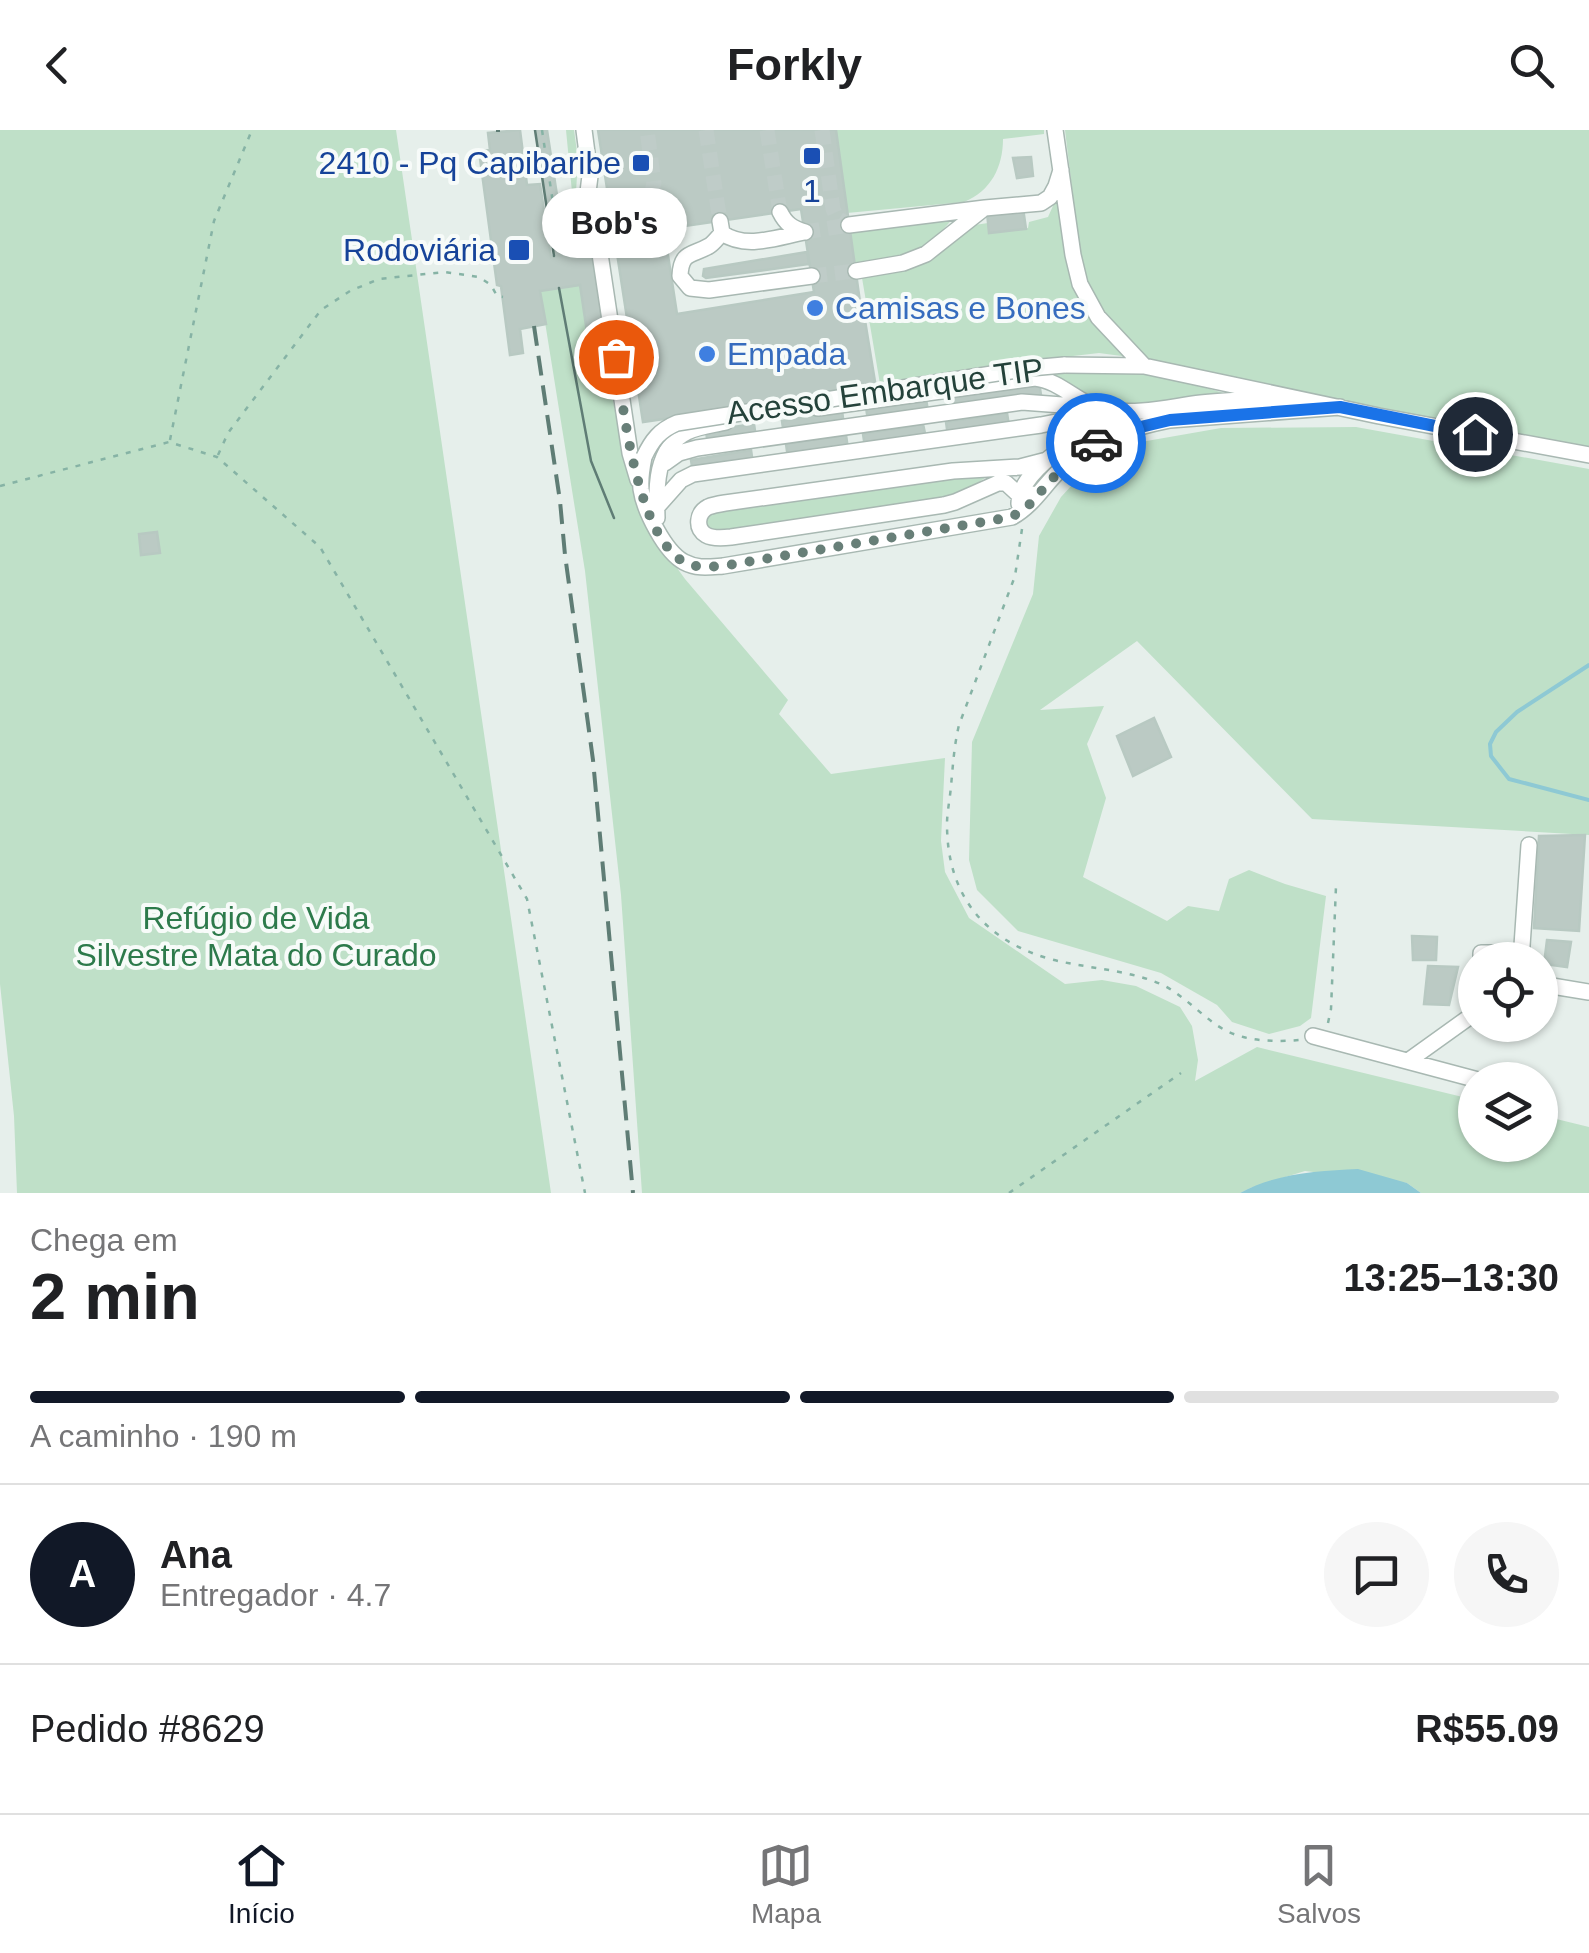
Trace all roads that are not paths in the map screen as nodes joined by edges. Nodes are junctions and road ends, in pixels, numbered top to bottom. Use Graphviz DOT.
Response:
graph roads {
  1 [pos="584,130"];
  2 [pos="1056,130"];
  3 [pos="1062,167"];
  4 [pos="984,208"];
  5 [pos="780,212"];
  6 [pos="849,225"];
  7 [pos="856,271"];
  8 [pos="812,276"];
  9 [pos="1144,366"];
  10 [pos="1288,397"];
  11 [pos="1340,407"];
  12 [pos="1104,409"];
  13 [pos="1146,412"];
  14 [pos="1589,456"];
  15 [pos="1048,460"];
  16 [pos="659,470"];
  17 [pos="642,492"];
  18 [pos="1038,494"];
  19 [pos="1019,495"];
  20 [pos="657,507"];
  21 [pos="1020,512"];
  22 [pos="659,532"];
  23 [pos="1529,845"];
  24 [pos="1523,942"];
  25 [pos="1558,987"];
  26 [pos="1589,992"];
  27 [pos="1458,1026"];
  28 [pos="1312,1036"];
  29 [pos="1408,1061"];
  30 [pos="1458,1075"];
  1 -- 17 [label="street"];
  2 -- 3 [label="street"];
  3 -- 4 [label="street"];
  3 -- 9 [label="street"];
  4 -- 6 [label="street"];
  4 -- 7 [label="street"];
  5 -- 8 [label="street"];
  9 -- 10 [label="street, Acesso Embarque TIP"];
  9 -- 17 [label="street, Acesso Embarque TIP, bridge"];
  10 -- 11 [label="street"];
  10 -- 13 [label="street"];
  11 -- 14 [label="street"];
  11 -- 18 [label="street"];
  12 -- 13 [label="street"];
  12 -- 16 [label="street"];
  12 -- 16 [label="street"];
  12 -- 20 [label="street"];
  13 -- 15 [label="street"];
  15 -- 19 [label="street"];
  15 -- 19 [label="street"];
  16 -- 20 [label="street"];
  17 -- 22 [label="street"];
  18 -- 19 [label="street"];
  18 -- 21 [label="street"];
  19 -- 21 [label="street"];
  20 -- 22 [label="street"];
  21 -- 22 [label="street"];
  23 -- 24 [label="street"];
  25 -- 26 [label="street"];
  27 -- 29 [label="street"];
  28 -- 29 [label="street"];
  29 -- 30 [label="street"];
}
